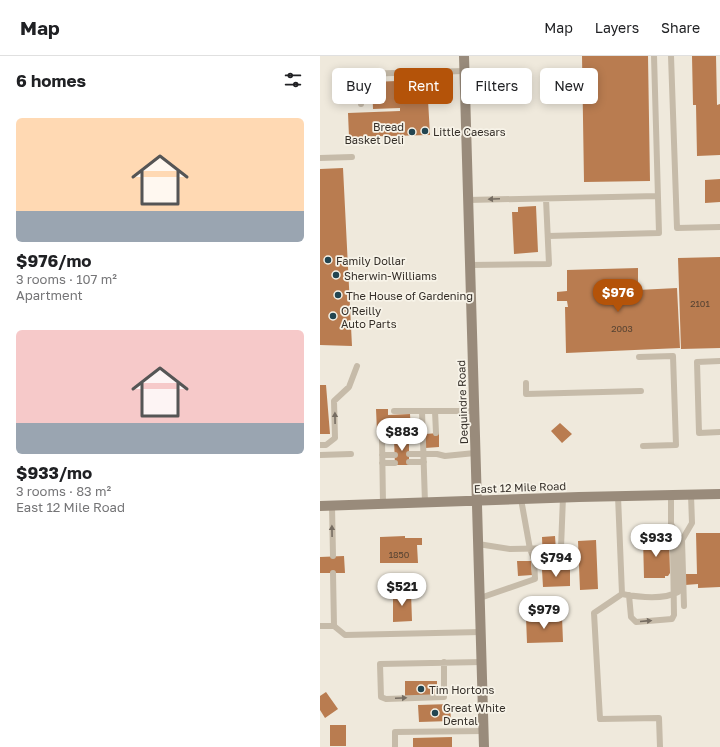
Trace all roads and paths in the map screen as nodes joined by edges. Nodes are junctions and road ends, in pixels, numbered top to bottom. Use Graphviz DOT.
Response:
graph roads {
  1 [pos="464,56"];
  2 [pos="654,56"];
  3 [pos="671,56"];
  4 [pos="464,68"];
  5 [pos="461,70"];
  6 [pos="386,73"];
  7 [pos="465,104"];
  8 [pos="352,157"];
  9 [pos="320,158"];
  10 [pos="658,196"];
  11 [pos="546,199"];
  12 [pos="468,200"];
  13 [pos="720,227"];
  14 [pos="548,236"];
  15 [pos="470,265"];
  16 [pos="639,357"];
  17 [pos="720,361"];
  18 [pos="357,366"];
  19 [pos="526,383"];
  20 [pos="640,391"];
  21 [pos="422,411"];
  22 [pos="435,411"];
  23 [pos="474,411"];
  24 [pos="394,412"];
  25 [pos="720,432"];
  26 [pos="436,433"];
  27 [pos="423,436"];
  28 [pos="320,446"];
  29 [pos="643,446"];
  30 [pos="475,453"];
  31 [pos="351,454"];
  32 [pos="409,454"];
  33 [pos="320,455"];
  34 [pos="382,455"];
  35 [pos="395,455"];
  36 [pos="424,455"];
  37 [pos="409,462"];
  38 [pos="424,462"];
  39 [pos="382,463"];
  40 [pos="395,463"];
  41 [pos="720,494"];
  42 [pos="671,495"];
  43 [pos="691,495"];
  44 [pos="618,496"];
  45 [pos="563,497"];
  46 [pos="522,499"];
  47 [pos="477,500"];
  48 [pos="426,503"];
  49 [pos="383,504"];
  50 [pos="320,506"];
  51 [pos="332,506"];
  52 [pos="671,524"];
  53 [pos="673,540"];
  54 [pos="478,544"];
  55 [pos="530,549"];
  56 [pos="673,550"];
  57 [pos="333,556"];
  58 [pos="333,573"];
  59 [pos="622,594"];
  60 [pos="674,594"];
  61 [pos="630,595"];
  62 [pos="480,598"];
  63 [pos="684,606"];
  64 [pos="320,626"];
  65 [pos="334,626"];
  66 [pos="481,632"];
  67 [pos="444,662"];
  68 [pos="482,662"];
  69 [pos="484,731"];
  70 [pos="395,747"];
  71 [pos="484,747"];
  72 [pos="660,747"];
  1 -- 4 [label="main road, Dequindre Road"];
  2 -- 10 [label="lane"];
  3 -- 13 [label="lane"];
  5 -- 6 [label="lane"];
  7 -- 12 [label="main road, Dequindre Road"];
  8 -- 9 [label="lane"];
  10 -- 11 [label="lane"];
  10 -- 14 [label="lane"];
  11 -- 12 [label="lane, one-way"];
  11 -- 14 [label="lane"];
  12 -- 15 [label="main road, Dequindre Road"];
  14 -- 15 [label="lane"];
  15 -- 23 [label="main road, Dequindre Road"];
  16 -- 29 [label="lane"];
  17 -- 25 [label="lane"];
  28 -- 18 [label="lane, one-way"];
  19 -- 20 [label="lane"];
  21 -- 22 [label="lane"];
  21 -- 24 [label="lane"];
  21 -- 27 [label="lane"];
  22 -- 23 [label="lane"];
  22 -- 26 [label="lane"];
  23 -- 30 [label="main road, Dequindre Road"];
  27 -- 34 [label="lane"];
  27 -- 36 [label="lane"];
  30 -- 36 [label="lane"];
  30 -- 47 [label="main road, Dequindre Road"];
  31 -- 33 [label="lane"];
  32 -- 36 [label="lane"];
  34 -- 35 [label="lane"];
  34 -- 39 [label="lane"];
  36 -- 38 [label="lane"];
  37 -- 38 [label="lane"];
  38 -- 48 [label="lane"];
  39 -- 40 [label="lane"];
  39 -- 49 [label="lane"];
  41 -- 43 [label="main road, East 12 Mile Road"];
  42 -- 43 [label="main road, East 12 Mile Road"];
  42 -- 44 [label="main road, East 12 Mile Road"];
  42 -- 52 [label="lane"];
  43 -- 63 [label="lane"];
  44 -- 45 [label="main road, East 12 Mile Road"];
  44 -- 59 [label="lane"];
  45 -- 46 [label="main road, East 12 Mile Road"];
  45 -- 55 [label="lane"];
  46 -- 47 [label="main road, East 12 Mile Road"];
  46 -- 55 [label="lane"];
  47 -- 48 [label="main road, East 12 Mile Road"];
  47 -- 54 [label="main road, Dequindre Road"];
  48 -- 49 [label="main road, East 12 Mile Road"];
  49 -- 51 [label="main road, East 12 Mile Road"];
  50 -- 51 [label="main road, East 12 Mile Road"];
  57 -- 51 [label="lane, one-way"];
  52 -- 53 [label="lane"];
  52 -- 60 [label="lane"];
  54 -- 55 [label="lane"];
  54 -- 62 [label="main road, Dequindre Road"];
  55 -- 62 [label="lane"];
  56 -- 60 [label="lane"];
  58 -- 65 [label="lane"];
  59 -- 61 [label="lane"];
  59 -- 72 [label="lane"];
  60 -- 61 [label="lane"];
  61 -- 60 [label="lane, one-way"];
  62 -- 66 [label="main road, Dequindre Road"];
  64 -- 65 [label="lane"];
  65 -- 66 [label="lane"];
  66 -- 68 [label="main road, Dequindre Road"];
  67 -- 67 [label="lane, one-way"];
  67 -- 68 [label="lane"];
  68 -- 69 [label="main road, Dequindre Road"];
  69 -- 70 [label="lane"];
  69 -- 71 [label="main road, Dequindre Road"];
}
